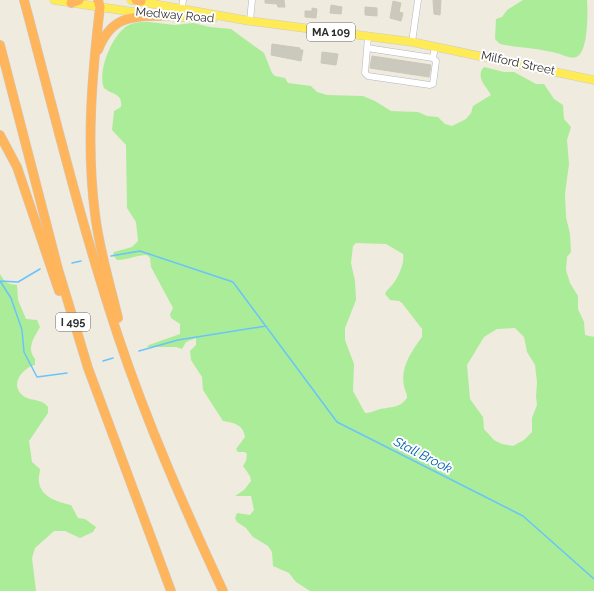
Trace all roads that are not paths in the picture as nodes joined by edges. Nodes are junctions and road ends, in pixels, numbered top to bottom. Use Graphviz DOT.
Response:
graph roads {
  1 [pos="24,0"];
  2 [pos="54,0"];
  3 [pos="136,0"];
  4 [pos="183,0"];
  5 [pos="252,0"];
  6 [pos="418,0"];
  7 [pos="75,1"];
  8 [pos="99,3"];
  9 [pos="181,13"];
  10 [pos="160,16"];
  11 [pos="250,21"];
  12 [pos="368,37"];
  13 [pos="412,42"];
  14 [pos="0,45"];
  15 [pos="438,47"];
  16 [pos="367,48"];
  17 [pos="433,58"];
  18 [pos="92,71"];
  19 [pos="594,80"];
  20 [pos="0,135"];
  21 [pos="88,368"];
  22 [pos="131,374"];
  23 [pos="171,591"];
  24 [pos="223,591"];
  1 -- 22 [label="highway"];
  2 -- 7 [label="main road, Medway Road / MA 109"];
  3 -- 9 [label="main road, Medway Road / MA 109"];
  4 -- 9 [label="street"];
  5 -- 11 [label="street"];
  6 -- 13 [label="street"];
  7 -- 8 [label="main road, Medway Road / MA 109"];
  8 -- 10 [label="main road, Medway Road / MA 109"];
  8 -- 18 [label="highway"];
  9 -- 10 [label="main road, Medway Road / MA 109"];
  9 -- 11 [label="main road, Medway Road / MA 109"];
  10 -- 18 [label="highway"];
  11 -- 12 [label="main road, Medway Road / MA 109"];
  12 -- 13 [label="main road, Medway Road / MA 109"];
  12 -- 16 [label="street"];
  13 -- 15 [label="main road, Medway Road / MA 109"];
  14 -- 21 [label="highway, I 495"];
  15 -- 17 [label="street"];
  15 -- 19 [label="main road, Milford Street / MA 109"];
  16 -- 17 [label="street"];
  16 -- 17 [label="street"];
  18 -- 22 [label="highway"];
  20 -- 21 [label="highway"];
  21 -- 23 [label="highway, I 495"];
  22 -- 24 [label="highway"];
}
